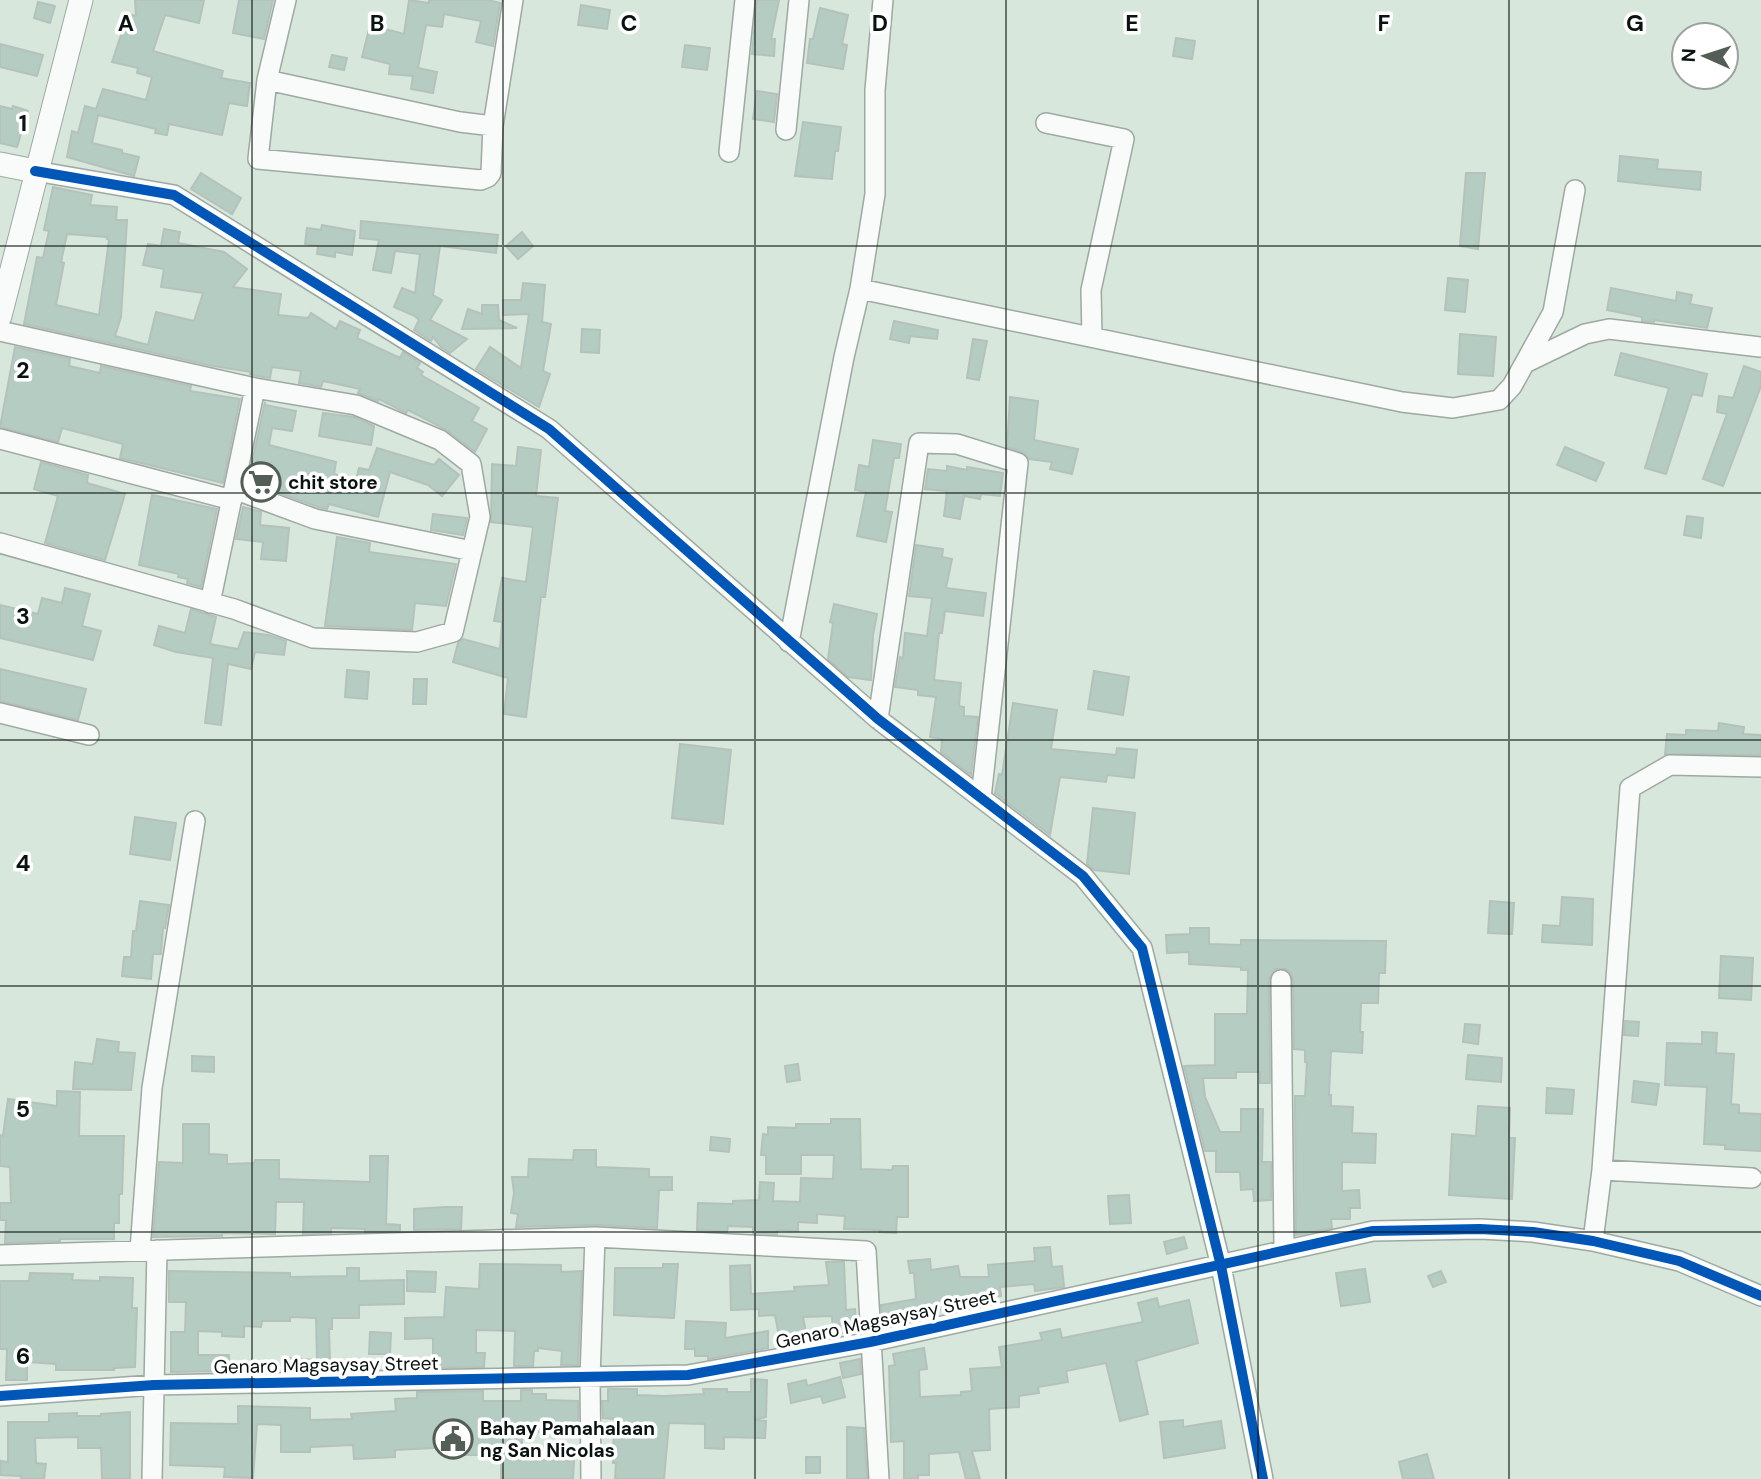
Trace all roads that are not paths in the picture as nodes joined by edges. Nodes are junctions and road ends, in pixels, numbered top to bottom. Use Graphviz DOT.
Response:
graph roads {
  1 [pos="286,0"];
  2 [pos="513,0"];
  3 [pos="745,0"];
  4 [pos="799,0"];
  5 [pos="883,0"];
  6 [pos="75,1"];
  7 [pos="267,80"];
  8 [pos="1046,123"];
  9 [pos="493,127"];
  10 [pos="786,130"];
  11 [pos="729,152"];
  12 [pos="0,164"];
  13 [pos="36,170"];
  14 [pos="1575,190"];
  15 [pos="860,289"];
  16 [pos="0,316"];
  17 [pos="0,331"];
  18 [pos="1092,336"];
  19 [pos="1760,347"];
  20 [pos="1525,363"];
  21 [pos="255,388"];
  22 [pos="0,439"];
  23 [pos="233,494"];
  24 [pos="0,543"];
  25 [pos="472,551"];
  26 [pos="210,603"];
  27 [pos="789,642"];
  28 [pos="0,713"];
  29 [pos="878,719"];
  30 [pos="89,734"];
  31 [pos="1761,766"];
  32 [pos="981,798"];
  33 [pos="195,821"];
  34 [pos="1281,980"];
  35 [pos="1602,1170"];
  36 [pos="1752,1178"];
  37 [pos="595,1237"];
  38 [pos="1594,1241"];
  39 [pos="149,1250"];
  40 [pos="1284,1250"];
  41 [pos="0,1255"];
  42 [pos="1221,1266"];
  43 [pos="1761,1296"];
  44 [pos="870,1342"];
  45 [pos="590,1378"];
  46 [pos="154,1385"];
  47 [pos="0,1396"];
  48 [pos="152,1479"];
  49 [pos="591,1479"];
  50 [pos="879,1479"];
  51 [pos="1263,1479"];
  1 -- 7 [label="street"];
  2 -- 9 [label="street"];
  3 -- 11 [label="street"];
  4 -- 10 [label="street"];
  5 -- 15 [label="street"];
  6 -- 13 [label="main road"];
  7 -- 9 [label="street"];
  7 -- 9 [label="street"];
  8 -- 18 [label="street"];
  12 -- 13 [label="main road"];
  13 -- 16 [label="main road"];
  13 -- 27 [label="street"];
  14 -- 20 [label="street"];
  15 -- 18 [label="street"];
  15 -- 27 [label="street"];
  17 -- 21 [label="street"];
  18 -- 20 [label="street"];
  19 -- 20 [label="street"];
  21 -- 23 [label="street"];
  21 -- 25 [label="street"];
  22 -- 23 [label="street"];
  23 -- 25 [label="street"];
  23 -- 26 [label="street"];
  24 -- 26 [label="street"];
  25 -- 26 [label="street"];
  27 -- 29 [label="street"];
  28 -- 30 [label="street"];
  29 -- 32 [label="street"];
  29 -- 32 [label="street"];
  31 -- 35 [label="street"];
  32 -- 42 [label="street"];
  33 -- 39 [label="street"];
  34 -- 40 [label="street"];
  35 -- 36 [label="street"];
  35 -- 38 [label="street"];
  37 -- 39 [label="street"];
  37 -- 44 [label="street"];
  37 -- 45 [label="street"];
  38 -- 40 [label="street, Genaro Magsaysay Street"];
  38 -- 43 [label="street, Genaro Magsaysay Street"];
  39 -- 41 [label="street"];
  39 -- 46 [label="street"];
  40 -- 42 [label="street, Genaro Magsaysay Street"];
  42 -- 44 [label="street, Genaro Magsaysay Street"];
  42 -- 51 [label="street"];
  44 -- 45 [label="street, Genaro Magsaysay Street"];
  44 -- 50 [label="street"];
  45 -- 46 [label="street, Genaro Magsaysay Street"];
  45 -- 49 [label="street"];
  46 -- 47 [label="street, Genaro Magsaysay Street"];
  46 -- 48 [label="street"];
}
